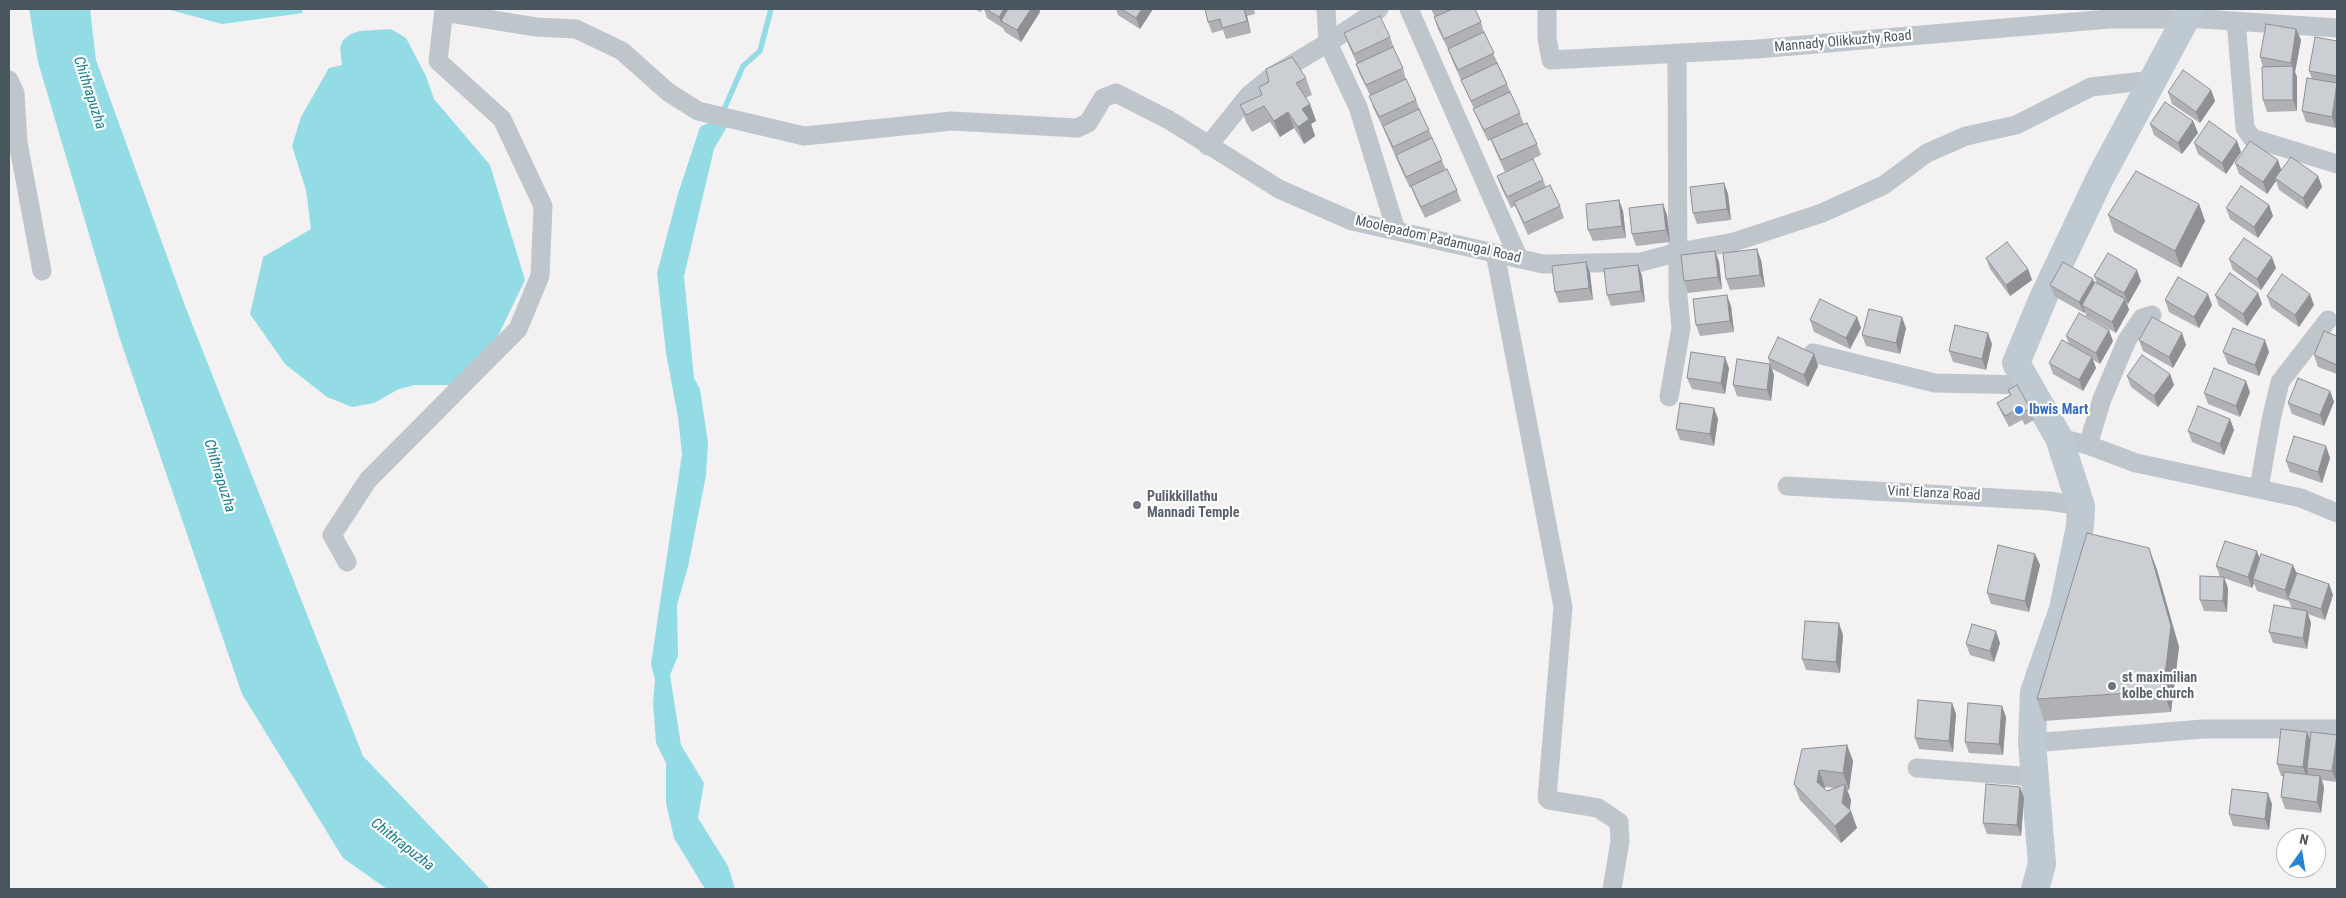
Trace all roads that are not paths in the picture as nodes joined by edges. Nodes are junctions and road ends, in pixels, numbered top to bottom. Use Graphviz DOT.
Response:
graph roads {
  1 [pos="1326,9"];
  2 [pos="1379,9"];
  3 [pos="1409,9"];
  4 [pos="1547,9"];
  5 [pos="444,10"];
  6 [pos="2188,16"];
  7 [pos="2236,21"];
  8 [pos="2337,28"];
  9 [pos="1328,43"];
  10 [pos="1677,54"];
  11 [pos="9,80"];
  12 [pos="2153,80"];
  13 [pos="1208,146"];
  14 [pos="2337,164"];
  15 [pos="1396,230"];
  16 [pos="1679,252"];
  17 [pos="1495,253"];
  18 [pos="1519,258"];
  19 [pos="42,271"];
  20 [pos="2152,315"];
  21 [pos="2328,320"];
  22 [pos="1814,353"];
  23 [pos="2030,386"];
  24 [pos="1669,397"];
  25 [pos="2059,438"];
  26 [pos="2088,445"];
  27 [pos="1787,486"];
  28 [pos="2259,488"];
  29 [pos="2081,506"];
  30 [pos="2337,513"];
  31 [pos="347,562"];
  32 [pos="2337,729"];
  33 [pos="2032,743"];
  34 [pos="1917,768"];
  35 [pos="2034,777"];
  36 [pos="1612,889"];
  37 [pos="2036,889"];
  1 -- 9 [label="street"];
  2 -- 9 [label="street"];
  3 -- 18 [label="street"];
  4 -- 10 [label="street, Mannady Olikkuzhy Road"];
  5 -- 13 [label="street, Moolepadom Padamugal Road"];
  5 -- 31 [label="street"];
  6 -- 7 [label="street, Mannady Olikkuzhy Road"];
  6 -- 10 [label="street, Mannady Olikkuzhy Road"];
  6 -- 12 [label="main road"];
  7 -- 8 [label="street, Mannady Olikkuzhy Road"];
  7 -- 14 [label="street"];
  9 -- 13 [label="street"];
  9 -- 15 [label="street"];
  10 -- 16 [label="street"];
  11 -- 19 [label="street"];
  12 -- 16 [label="street, Moolepadom Padamugal Road"];
  12 -- 23 [label="main road"];
  13 -- 15 [label="street, Moolepadom Padamugal Road"];
  15 -- 17 [label="street, Moolepadom Padamugal Road"];
  16 -- 18 [label="street, Moolepadom Padamugal Road"];
  16 -- 24 [label="street"];
  17 -- 18 [label="street, Moolepadom Padamugal Road"];
  17 -- 36 [label="street"];
  20 -- 26 [label="street"];
  21 -- 28 [label="street"];
  22 -- 23 [label="street"];
  23 -- 25 [label="main road"];
  25 -- 26 [label="street"];
  25 -- 29 [label="main road"];
  26 -- 28 [label="street"];
  27 -- 29 [label="street, Vint Elanza Road"];
  28 -- 30 [label="street"];
  29 -- 33 [label="main road"];
  32 -- 33 [label="street"];
  33 -- 35 [label="main road"];
  34 -- 35 [label="street"];
  35 -- 37 [label="main road"];
}
